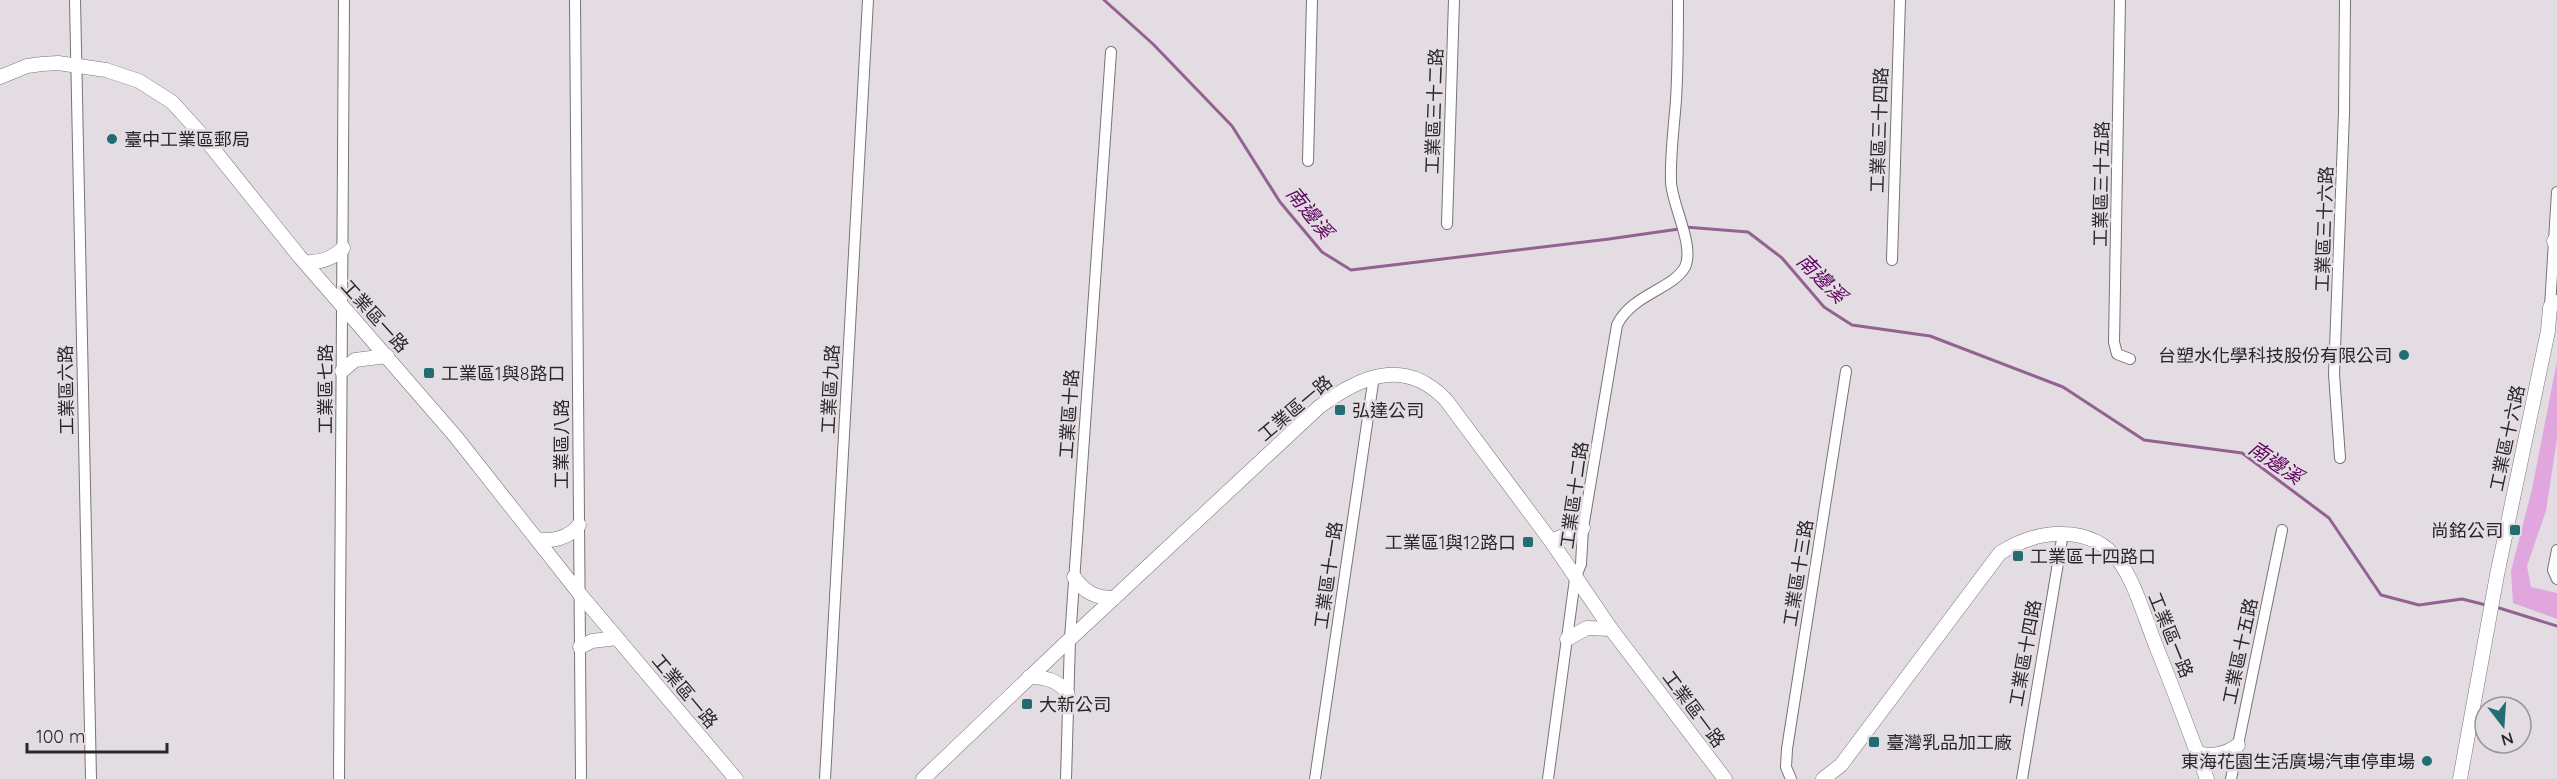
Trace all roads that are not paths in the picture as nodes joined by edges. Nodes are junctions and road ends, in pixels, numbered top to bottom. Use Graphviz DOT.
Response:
graph roads {
  1 [pos="75,0"];
  2 [pos="344,0"];
  3 [pos="574,0"];
  4 [pos="868,0"];
  5 [pos="1312,0"];
  6 [pos="1454,0"];
  7 [pos="1678,0"];
  8 [pos="1900,0"];
  9 [pos="2120,0"];
  10 [pos="2345,0"];
  11 [pos="1111,52"];
  12 [pos="75,66"];
  13 [pos="0,77"];
  14 [pos="1308,161"];
  15 [pos="2557,192"];
  16 [pos="1446,224"];
  17 [pos="2555,244"];
  18 [pos="343,248"];
  19 [pos="1892,260"];
  20 [pos="304,262"];
  21 [pos="2554,305"];
  22 [pos="342,306"];
  23 [pos="387,356"];
  24 [pos="2130,359"];
  25 [pos="342,371"];
  26 [pos="1846,371"];
  27 [pos="1374,376"];
  28 [pos="2340,458"];
  29 [pos="579,525"];
  30 [pos="1583,528"];
  31 [pos="2282,530"];
  32 [pos="2063,533"];
  33 [pos="538,539"];
  34 [pos="1551,541"];
  35 [pos="2557,550"];
  36 [pos="1074,577"];
  37 [pos="1575,579"];
  38 [pos="2557,579"];
  39 [pos="579,593"];
  40 [pos="1114,598"];
  41 [pos="1611,629"];
  42 [pos="617,638"];
  43 [pos="1070,639"];
  44 [pos="1567,639"];
  45 [pos="580,647"];
  46 [pos="1029,677"];
  47 [pos="1068,695"];
  48 [pos="2238,745"];
  49 [pos="2197,752"];
  50 [pos="91,779"];
  51 [pos="339,779"];
  52 [pos="581,779"];
  53 [pos="736,779"];
  54 [pos="825,779"];
  55 [pos="923,779"];
  56 [pos="1066,779"];
  57 [pos="1315,779"];
  58 [pos="1548,779"];
  59 [pos="1725,779"];
  60 [pos="1791,779"];
  61 [pos="1823,779"];
  62 [pos="2022,779"];
  63 [pos="2207,779"];
  64 [pos="2232,779"];
  65 [pos="2460,779"];
  1 -- 12 [label="street, 工業區六路"];
  2 -- 18 [label="street, 工業區七路"];
  3 -- 29 [label="street, 工業區八路"];
  4 -- 54 [label="street, 工業區九路"];
  5 -- 14 [label="street"];
  6 -- 16 [label="street, 工業區三十二路"];
  7 -- 30 [label="street, 工業區十二路"];
  8 -- 19 [label="street, 工業區三十四路"];
  9 -- 24 [label="street, 工業區三十五路"];
  10 -- 28 [label="street, 工業區三十六路"];
  11 -- 36 [label="street, 工業區十路"];
  12 -- 13 [label="street, 工業區一路"];
  12 -- 20 [label="street, 工業區一路"];
  12 -- 50 [label="street, 工業區六路"];
  15 -- 17 [label="street"];
  17 -- 21 [label="street"];
  18 -- 20 [label="street"];
  18 -- 22 [label="street, 工業區七路"];
  20 -- 22 [label="street, 工業區一路"];
  21 -- 65 [label="street, 工業區十六路"];
  22 -- 23 [label="street, 工業區一路"];
  22 -- 25 [label="street, 工業區七路"];
  23 -- 25 [label="street"];
  23 -- 33 [label="street, 工業區一路"];
  25 -- 51 [label="street, 工業區七路"];
  26 -- 60 [label="street, 工業區十三路"];
  27 -- 34 [label="street, 工業區一路"];
  27 -- 40 [label="street, 工業區一路"];
  27 -- 57 [label="street, 工業區十一路"];
  29 -- 33 [label="street"];
  29 -- 39 [label="street, 工業區八路"];
  30 -- 34 [label="street"];
  30 -- 37 [label="street, 工業區十二路"];
  31 -- 48 [label="street, 工業區十五路"];
  32 -- 49 [label="street, 工業區一路"];
  32 -- 61 [label="street, 工業區一路"];
  32 -- 62 [label="street, 工業區十四路"];
  33 -- 39 [label="street, 工業區一路"];
  34 -- 37 [label="street, 工業區一路"];
  35 -- 38 [label="street"];
  36 -- 40 [label="street"];
  36 -- 43 [label="street, 工業區十路"];
  37 -- 41 [label="street, 工業區一路"];
  37 -- 44 [label="street, 工業區十二路"];
  39 -- 42 [label="street, 工業區一路"];
  39 -- 45 [label="street, 工業區八路"];
  40 -- 43 [label="street, 工業區一路"];
  41 -- 44 [label="street"];
  41 -- 59 [label="street, 工業區一路"];
  42 -- 45 [label="street"];
  42 -- 53 [label="street, 工業區一路"];
  43 -- 46 [label="street, 工業區一路"];
  43 -- 47 [label="street, 工業區十路"];
  44 -- 58 [label="street, 工業區十二路"];
  45 -- 52 [label="street, 工業區八路"];
  46 -- 47 [label="street"];
  46 -- 55 [label="street, 工業區一路"];
  47 -- 56 [label="street, 工業區十路"];
  48 -- 49 [label="street"];
  48 -- 64 [label="street, 工業區十五路"];
  49 -- 63 [label="street, 工業區一路"];
}
